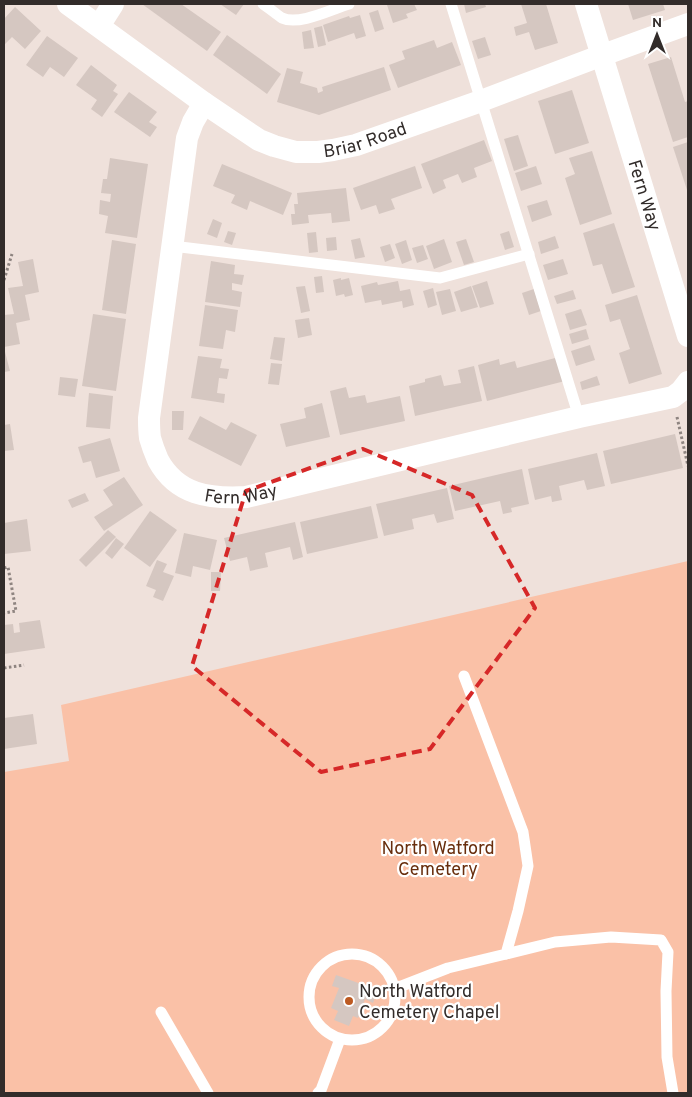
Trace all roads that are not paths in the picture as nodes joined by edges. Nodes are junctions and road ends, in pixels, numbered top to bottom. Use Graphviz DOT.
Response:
graph roads {
  1 [pos="68,4"];
  2 [pos="113,4"];
  3 [pos="263,4"];
  4 [pos="349,4"];
  5 [pos="451,4"];
  6 [pos="586,4"];
  7 [pos="688,24"];
  8 [pos="99,26"];
  9 [pos="602,55"];
  10 [pos="481,101"];
  11 [pos="204,103"];
  12 [pos="172,246"];
  13 [pos="529,254"];
  14 [pos="688,336"];
  15 [pos="681,389"];
  16 [pos="579,417"];
  17 [pos="464,676"];
  18 [pos="506,954"];
  19 [pos="394,989"];
  20 [pos="161,1012"];
  21 [pos="340,1039"];
  22 [pos="208,1093"];
  23 [pos="318,1093"];
  24 [pos="673,1093"];
  1 -- 8 [label="street, Briar Road"];
  2 -- 8 [label="street"];
  3 -- 4 [label="lane"];
  5 -- 10 [label="lane"];
  6 -- 9 [label="street, Fern Way"];
  7 -- 9 [label="street, Briar Road"];
  8 -- 11 [label="street, Briar Road"];
  9 -- 10 [label="street, Briar Road"];
  9 -- 14 [label="street, Fern Way"];
  10 -- 11 [label="street, Briar Road"];
  10 -- 13 [label="lane"];
  11 -- 12 [label="street, Fern Way"];
  12 -- 13 [label="lane"];
  12 -- 16 [label="street, Fern Way"];
  13 -- 16 [label="lane"];
  15 -- 16 [label="street, Fern Way"];
  17 -- 18 [label="lane"];
  18 -- 19 [label="lane"];
  18 -- 24 [label="lane"];
  19 -- 21 [label="lane"];
  19 -- 21 [label="lane"];
  20 -- 22 [label="lane"];
  21 -- 23 [label="lane"];
}
